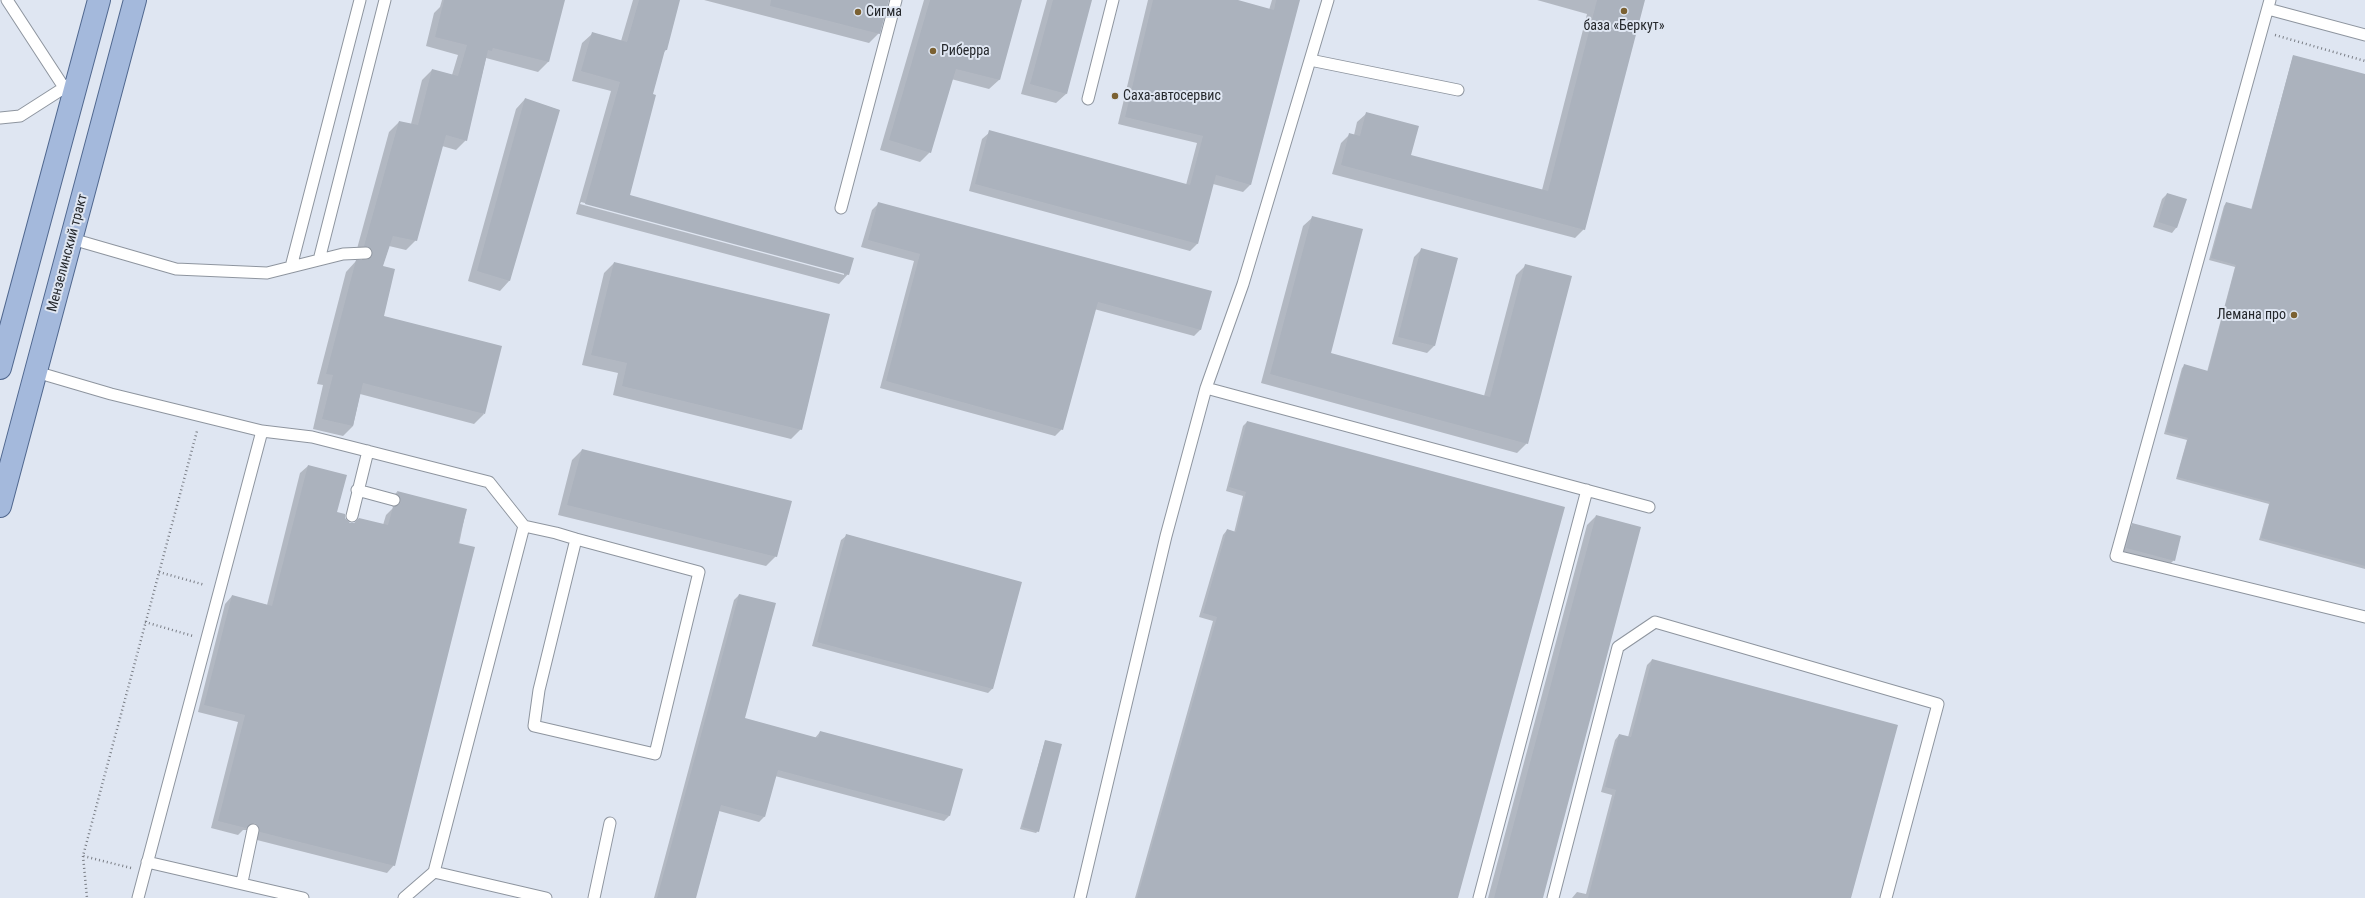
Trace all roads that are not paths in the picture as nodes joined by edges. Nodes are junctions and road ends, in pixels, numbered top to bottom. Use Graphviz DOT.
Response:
graph roads {
  1 [pos="7,0"];
  2 [pos="99,0"];
  3 [pos="135,0"];
  4 [pos="360,0"];
  5 [pos="385,0"];
  6 [pos="896,0"];
  7 [pos="1113,0"];
  8 [pos="1328,0"];
  9 [pos="2269,4"];
  10 [pos="2365,35"];
  11 [pos="1310,60"];
  12 [pos="72,90"];
  13 [pos="1458,90"];
  14 [pos="1088,98"];
  15 [pos="0,118"];
  16 [pos="841,208"];
  17 [pos="72,239"];
  18 [pos="366,253"];
  19 [pos="319,260"];
  20 [pos="291,267"];
  21 [pos="0,368"];
  22 [pos="36,372"];
  23 [pos="1206,388"];
  24 [pos="262,431"];
  25 [pos="368,452"];
  26 [pos="357,490"];
  27 [pos="1587,490"];
  28 [pos="394,500"];
  29 [pos="0,506"];
  30 [pos="1649,507"];
  31 [pos="352,516"];
  32 [pos="524,526"];
  33 [pos="576,539"];
  34 [pos="2365,617"];
  35 [pos="610,822"];
  36 [pos="253,830"];
  37 [pos="146,867"];
  38 [pos="434,872"];
  39 [pos="242,882"];
  40 [pos="138,898"];
  41 [pos="303,898"];
  42 [pos="404,898"];
  43 [pos="546,898"];
  44 [pos="594,898"];
  45 [pos="1080,898"];
  46 [pos="1479,898"];
  47 [pos="1553,898"];
  48 [pos="1886,898"];
  1 -- 12 [label="lane"];
  2 -- 12 [label="main road"];
  3 -- 17 [label="main road, Мензелинский тракт"];
  4 -- 20 [label="lane"];
  5 -- 19 [label="lane"];
  6 -- 16 [label="lane"];
  7 -- 14 [label="lane"];
  8 -- 11 [label="lane"];
  9 -- 10 [label="lane"];
  9 -- 34 [label="lane"];
  11 -- 13 [label="lane"];
  11 -- 23 [label="lane"];
  12 -- 15 [label="lane"];
  12 -- 21 [label="main road"];
  17 -- 20 [label="lane"];
  17 -- 22 [label="main road, Мензелинский тракт"];
  18 -- 19 [label="lane"];
  19 -- 20 [label="lane"];
  22 -- 24 [label="lane"];
  22 -- 29 [label="main road, Мензелинский тракт"];
  23 -- 27 [label="lane"];
  23 -- 45 [label="lane"];
  24 -- 25 [label="lane"];
  24 -- 37 [label="lane"];
  25 -- 26 [label="lane"];
  25 -- 32 [label="lane"];
  26 -- 28 [label="lane"];
  26 -- 31 [label="lane"];
  27 -- 30 [label="lane"];
  27 -- 46 [label="lane"];
  32 -- 33 [label="lane"];
  32 -- 38 [label="lane"];
  33 -- 33 [label="lane"];
  35 -- 44 [label="lane"];
  36 -- 39 [label="lane"];
  37 -- 39 [label="lane"];
  37 -- 40 [label="lane"];
  38 -- 42 [label="lane"];
  38 -- 43 [label="lane"];
  39 -- 41 [label="lane"];
  47 -- 48 [label="lane"];
}
